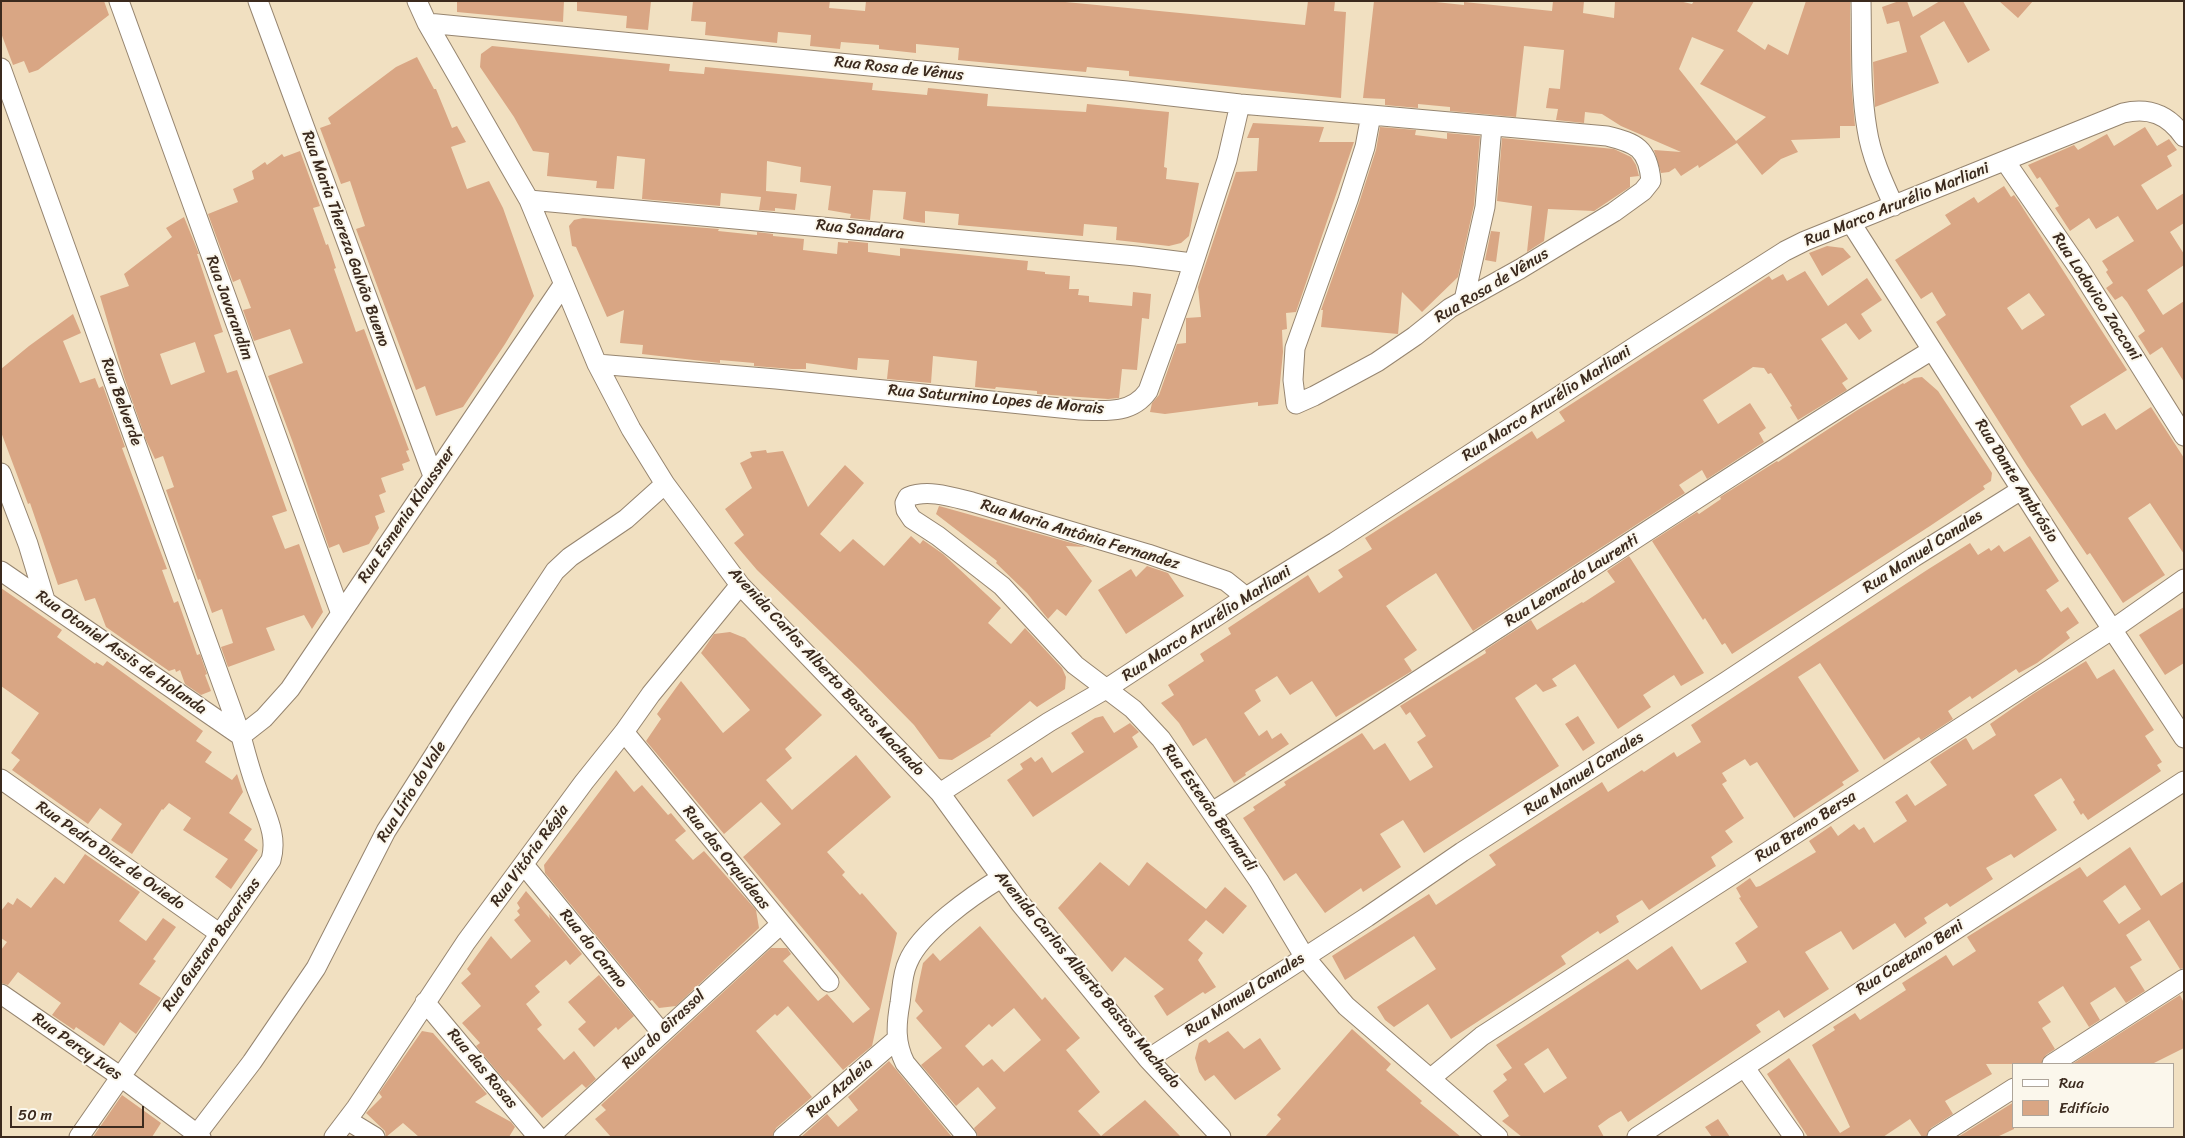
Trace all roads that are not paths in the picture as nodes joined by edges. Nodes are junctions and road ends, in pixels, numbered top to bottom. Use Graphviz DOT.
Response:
graph roads {
  1 [pos="119,1"];
  2 [pos="258,1"];
  3 [pos="417,1"];
  4 [pos="1861,1"];
  5 [pos="427,23"];
  6 [pos="1,68"];
  7 [pos="1240,104"];
  8 [pos="1370,115"];
  9 [pos="1492,126"];
  10 [pos="2184,137"];
  11 [pos="2005,161"];
  12 [pos="528,200"];
  13 [pos="1894,206"];
  14 [pos="1851,223"];
  15 [pos="1192,263"];
  16 [pos="563,285"];
  17 [pos="1464,300"];
  18 [pos="1932,350"];
  19 [pos="597,364"];
  20 [pos="2184,436"];
  21 [pos="433,476"];
  22 [pos="2,477"];
  23 [pos="665,484"];
  24 [pos="2021,490"];
  25 [pos="908,497"];
  26 [pos="1,571"];
  27 [pos="2184,579"];
  28 [pos="740,586"];
  29 [pos="1246,597"];
  30 [pos="45,600"];
  31 [pos="341,614"];
  32 [pos="2113,629"];
  33 [pos="1106,689"];
  34 [pos="624,732"];
  35 [pos="241,736"];
  36 [pos="2184,738"];
  37 [pos="1,780"];
  38 [pos="2184,781"];
  39 [pos="940,793"];
  40 [pos="1212,812"];
  41 [pos="524,865"];
  42 [pos="1000,878"];
  43 [pos="781,924"];
  44 [pos="219,932"];
  45 [pos="1304,956"];
  46 [pos="2184,979"];
  47 [pos="828,982"];
  48 [pos="1,994"];
  49 [pos="425,1002"];
  50 [pos="661,1032"];
  51 [pos="897,1039"];
  52 [pos="1148,1058"];
  53 [pos="2054,1063"];
  54 [pos="1745,1068"];
  55 [pos="120,1077"];
  56 [pos="1431,1078"];
  57 [pos="2012,1089"];
  58 [pos="347,1120"];
  59 [pos="199,1135"];
  60 [pos="79,1137"];
  61 [pos="334,1137"];
  62 [pos="375,1137"];
  63 [pos="538,1137"];
  64 [pos="549,1137"];
  65 [pos="783,1137"];
  66 [pos="967,1137"];
  67 [pos="1221,1137"];
  68 [pos="1498,1137"];
  69 [pos="1637,1137"];
  70 [pos="1794,1137"];
  71 [pos="1937,1137"];
  1 -- 31 [label="street, Rua Javarandim"];
  2 -- 21 [label="street, Rua Maria Thereza Galvão Bueno"];
  3 -- 5 [label="street, Avenida Carlos Alberto Bastos Machado"];
  4 -- 13 [label="street"];
  5 -- 7 [label="street, Rua Rosa de Vênus"];
  5 -- 12 [label="street, Avenida Carlos Alberto Bastos Machado"];
  6 -- 35 [label="street, Rua Belverde"];
  7 -- 8 [label="street, Rua Rosa de Vênus"];
  7 -- 15 [label="street, Rua Saturnino Lopes de Morais"];
  8 -- 9 [label="street, Rua Rosa de Vênus"];
  8 -- 17 [label="street, Rua Rosa de Vênus"];
  9 -- 17 [label="street"];
  9 -- 17 [label="street, Rua Rosa de Vênus"];
  10 -- 11 [label="street, Rua Marco Arurélio Marliani"];
  11 -- 13 [label="street, Rua Marco Arurélio Marliani"];
  11 -- 20 [label="street, Rua Lodovico Zacconi"];
  12 -- 15 [label="street, Rua Sandara"];
  12 -- 16 [label="street, Avenida Carlos Alberto Bastos Machado"];
  13 -- 14 [label="street, Rua Marco Arurélio Marliani"];
  14 -- 18 [label="street, Rua Dante Ambrósio"];
  14 -- 29 [label="street, Rua Marco Arurélio Marliani"];
  15 -- 19 [label="street, Rua Saturnino Lopes de Morais"];
  16 -- 19 [label="street, Avenida Carlos Alberto Bastos Machado"];
  16 -- 21 [label="street, Rua Esmenia Klaussner"];
  18 -- 24 [label="street, Rua Dante Ambrósio"];
  18 -- 40 [label="street, Rua Leonardo Laurenti"];
  19 -- 23 [label="street, Avenida Carlos Alberto Bastos Machado"];
  21 -- 31 [label="street, Rua Esmenia Klaussner"];
  22 -- 30 [label="street"];
  23 -- 28 [label="street, Avenida Carlos Alberto Bastos Machado"];
  23 -- 59 [label="street, Rua Lírio do Vale"];
  24 -- 32 [label="street, Rua Dante Ambrósio"];
  24 -- 45 [label="street, Rua Manuel Canales"];
  25 -- 29 [label="street, Rua Maria Antônia Fernandez"];
  25 -- 33 [label="street, Rua Estevão Bernardi"];
  26 -- 30 [label="street, Rua Otoniel Assis de Holanda"];
  27 -- 32 [label="street, Rua Breno Bersa"];
  28 -- 34 [label="street, Rua Vitória Régia"];
  28 -- 39 [label="street, Avenida Carlos Alberto Bastos Machado"];
  29 -- 33 [label="street, Rua Marco Arurélio Marliani"];
  30 -- 35 [label="street, Rua Otoniel Assis de Holanda"];
  31 -- 35 [label="street, Rua Esmenia Klaussner"];
  32 -- 36 [label="street, Rua Dante Ambrósio"];
  32 -- 56 [label="street, Rua Breno Bersa"];
  33 -- 39 [label="street, Rua Marco Arurélio Marliani"];
  33 -- 40 [label="street, Rua Estevão Bernardi"];
  34 -- 41 [label="street, Rua Vitória Régia"];
  34 -- 43 [label="street, Rua das Orquídeas"];
  35 -- 44 [label="street, Rua Gustavo Bacarisas"];
  37 -- 44 [label="street, Rua Pedro Diaz de Oviedo"];
  38 -- 54 [label="street, Rua Caetano Beni"];
  39 -- 42 [label="street, Avenida Carlos Alberto Bastos Machado"];
  40 -- 45 [label="street, Rua Estevão Bernardi"];
  41 -- 49 [label="street, Rua Vitória Régia"];
  41 -- 50 [label="street, Rua do Carmo"];
  42 -- 51 [label="street"];
  42 -- 52 [label="street, Avenida Carlos Alberto Bastos Machado"];
  43 -- 47 [label="street, Rua das Orquídeas"];
  43 -- 50 [label="street, Rua do Girassol"];
  44 -- 55 [label="street, Rua Gustavo Bacarisas"];
  45 -- 52 [label="street, Rua Manuel Canales"];
  45 -- 56 [label="street, Rua Estevão Bernardi"];
  46 -- 53 [label="street"];
  48 -- 55 [label="street, Rua Percy Ives"];
  49 -- 58 [label="street, Rua Vitória Régia"];
  49 -- 63 [label="street, Rua das Rosas"];
  50 -- 64 [label="street, Rua do Girassol"];
  51 -- 65 [label="street, Rua Azaleia"];
  51 -- 66 [label="street"];
  52 -- 67 [label="street, Avenida Carlos Alberto Bastos Machado"];
  54 -- 69 [label="street, Rua Caetano Beni"];
  54 -- 70 [label="street"];
  55 -- 59 [label="street, Rua Percy Ives"];
  55 -- 60 [label="street, Rua Gustavo Bacarisas"];
  56 -- 68 [label="street, Rua Estevão Bernardi"];
  57 -- 71 [label="street"];
  58 -- 61 [label="street, Rua Vitória Régia"];
  58 -- 62 [label="street"];
}
